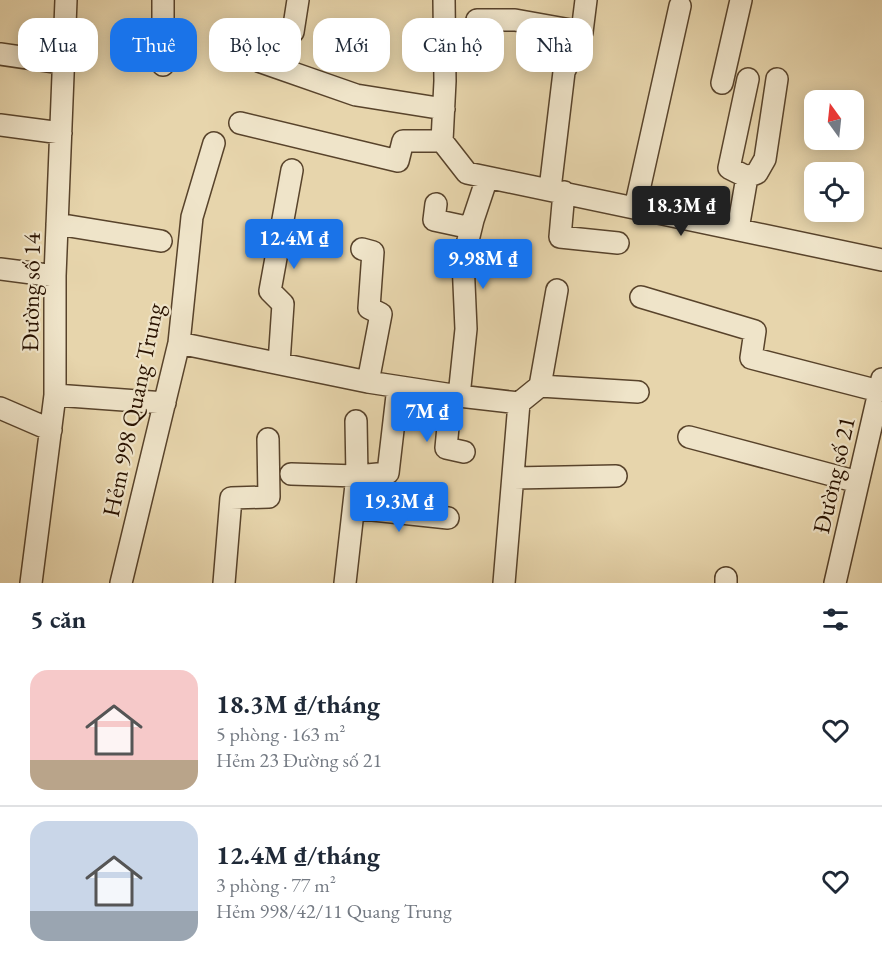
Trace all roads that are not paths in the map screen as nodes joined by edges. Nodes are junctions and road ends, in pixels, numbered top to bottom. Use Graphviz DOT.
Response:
graph roads {
  1 [pos="66,0"];
  2 [pos="163,0"];
  3 [pos="298,0"];
  4 [pos="444,0"];
  5 [pos="586,0"];
  6 [pos="741,0"];
  7 [pos="680,6"];
  8 [pos="65,18"];
  9 [pos="163,18"];
  10 [pos="295,18"];
  11 [pos="584,18"];
  12 [pos="0,54"];
  13 [pos="18,57"];
  14 [pos="62,72"];
  15 [pos="290,72"];
  16 [pos="564,72"];
  17 [pos="748,79"];
  18 [pos="777,79"];
  19 [pos="722,83"];
  20 [pos="444,109"];
  21 [pos="240,123"];
  22 [pos="0,125"];
  23 [pos="61,133"];
  24 [pos="442,141"];
  25 [pos="214,143"];
  26 [pos="292,170"];
  27 [pos="747,177"];
  28 [pos="487,178"];
  29 [pos="557,191"];
  30 [pos="436,204"];
  31 [pos="635,208"];
  32 [pos="57,224"];
  33 [pos="471,228"];
  34 [pos="738,230"];
  35 [pos="161,241"];
  36 [pos="618,243"];
  37 [pos="362,249"];
  38 [pos="882,260"];
  39 [pos="0,269"];
  40 [pos="55,276"];
  41 [pos="556,290"];
  42 [pos="641,297"];
  43 [pos="179,343"];
  44 [pos="279,363"];
  45 [pos="368,382"];
  46 [pos="880,385"];
  47 [pos="540,386"];
  48 [pos="398,387"];
  49 [pos="638,392"];
  50 [pos="55,395"];
  51 [pos="455,396"];
  52 [pos="165,403"];
  53 [pos="519,403"];
  54 [pos="0,408"];
  55 [pos="356,421"];
  56 [pos="51,430"];
  57 [pos="689,437"];
  58 [pos="268,439"];
  59 [pos="464,452"];
  60 [pos="291,474"];
  61 [pos="357,476"];
  62 [pos="616,476"];
  63 [pos="514,478"];
  64 [pos="858,482"];
  65 [pos="354,508"];
  66 [pos="448,518"];
  67 [pos="31,583"];
  68 [pos="121,583"];
  69 [pos="224,583"];
  70 [pos="345,583"];
  71 [pos="504,583"];
  72 [pos="835,583"];
  1 -- 8 [label="street, Đường số 14"];
  2 -- 9 [label="street"];
  3 -- 10 [label="street"];
  4 -- 20 [label="street"];
  5 -- 11 [label="street"];
  6 -- 19 [label="street"];
  7 -- 31 [label="street"];
  12 -- 13 [label="street"];
  14 -- 23 [label="street, Đường số 14"];
  15 -- 20 [label="street"];
  16 -- 29 [label="street"];
  17 -- 27 [label="street"];
  18 -- 27 [label="street"];
  20 -- 24 [label="street"];
  21 -- 24 [label="street"];
  22 -- 23 [label="street"];
  23 -- 32 [label="street, Đường số 14"];
  24 -- 28 [label="street"];
  25 -- 43 [label="street, Hẻm 998 Quang Trung"];
  26 -- 44 [label="street"];
  27 -- 34 [label="street"];
  28 -- 29 [label="street"];
  28 -- 33 [label="street"];
  29 -- 31 [label="street"];
  29 -- 36 [label="street"];
  30 -- 33 [label="street"];
  31 -- 34 [label="street"];
  32 -- 35 [label="street"];
  32 -- 40 [label="street, Đường số 14"];
  33 -- 51 [label="street"];
  34 -- 38 [label="street"];
  37 -- 45 [label="street"];
  39 -- 40 [label="street"];
  40 -- 50 [label="street, Đường số 14"];
  41 -- 47 [label="street"];
  42 -- 46 [label="street"];
  43 -- 44 [label="street"];
  43 -- 52 [label="street, Hẻm 998 Quang Trung"];
  44 -- 45 [label="street"];
  45 -- 48 [label="street"];
  46 -- 64 [label="street, Đường số 21"];
  47 -- 49 [label="street"];
  47 -- 53 [label="street"];
  48 -- 51 [label="street"];
  48 -- 61 [label="street"];
  50 -- 52 [label="street"];
  50 -- 56 [label="street, Đường số 14"];
  51 -- 53 [label="street"];
  51 -- 59 [label="street"];
  52 -- 68 [label="street, Hẻm 998 Quang Trung"];
  53 -- 63 [label="street"];
  54 -- 56 [label="street"];
  55 -- 61 [label="street"];
  56 -- 67 [label="street, Đường số 14"];
  57 -- 64 [label="street"];
  58 -- 69 [label="street"];
  60 -- 61 [label="street"];
  61 -- 65 [label="street"];
  62 -- 63 [label="street"];
  63 -- 71 [label="street"];
  64 -- 72 [label="street, Đường số 21"];
  65 -- 66 [label="street"];
  65 -- 70 [label="street"];
}
